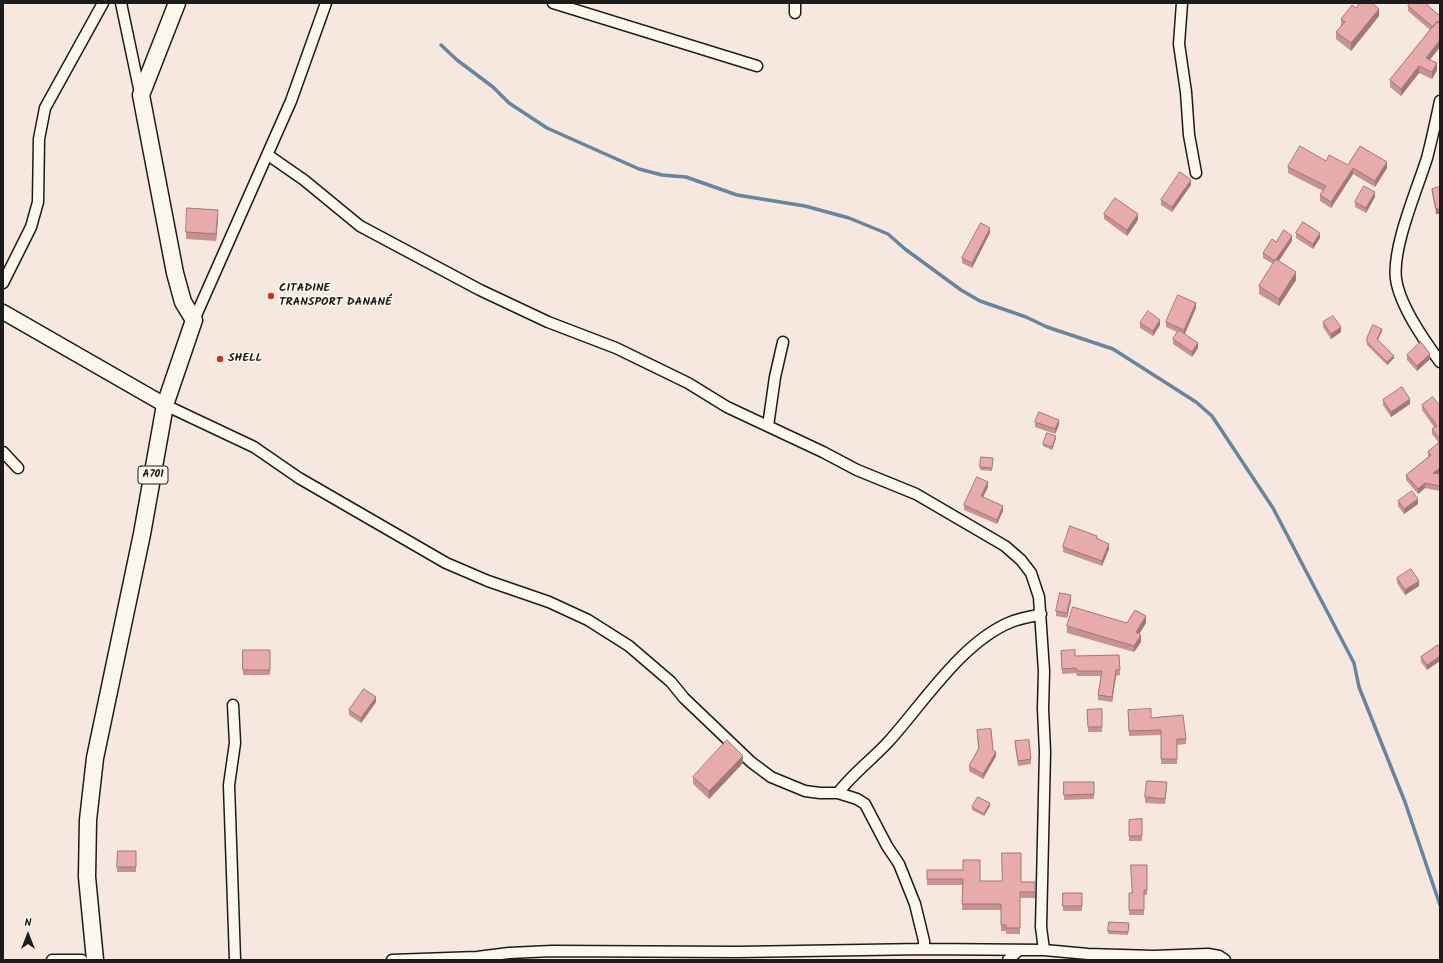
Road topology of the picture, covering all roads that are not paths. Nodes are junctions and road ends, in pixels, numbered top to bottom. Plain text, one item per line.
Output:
1 (103, 3) edge
2 (178, 3) edge
3 (326, 3) edge
4 (1182, 3) edge
5 (557, 4) edge
6 (119, 5) edge
7 (757, 66) dead end
8 (141, 95) junction
9 (1440, 101) edge
10 (268, 155) junction
11 (1196, 173) dead end
12 (3, 283) edge
13 (3, 312) edge
14 (194, 320) junction
15 (784, 342) dead end
16 (1440, 362) edge
17 (165, 405) junction
18 (768, 426) junction
19 (3, 452) edge
20 (18, 468) dead end
21 (1041, 614) junction
22 (233, 705) dead end
23 (838, 793) junction
24 (924, 949) junction
25 (1019, 950) junction
26 (1044, 950) junction
27 (610, 956) edge
28 (52, 960) edge
29 (82, 960) edge
30 (95, 960) edge
31 (235, 960) edge
32 (392, 960) edge
33 (1008, 960) edge
34 (1225, 960) edge

1 - 12 street
2 - 8 main road
3 - 10 street
4 - 11 street
5 - 7 street
6 - 8 street
8 - 14 main road
9 - 16 street
10 - 14 street
10 - 18 street
13 - 17 street
14 - 17 main road, A701
15 - 18 street
17 - 23 street
17 - 30 main road, A701
18 - 21 street
19 - 20 street
21 - 23 street
21 - 26 street
22 - 31 street
23 - 24 street
24 - 25 street
24 - 27 street
25 - 26 street
25 - 33 street
26 - 34 street
27 - 32 street
28 - 29 street

